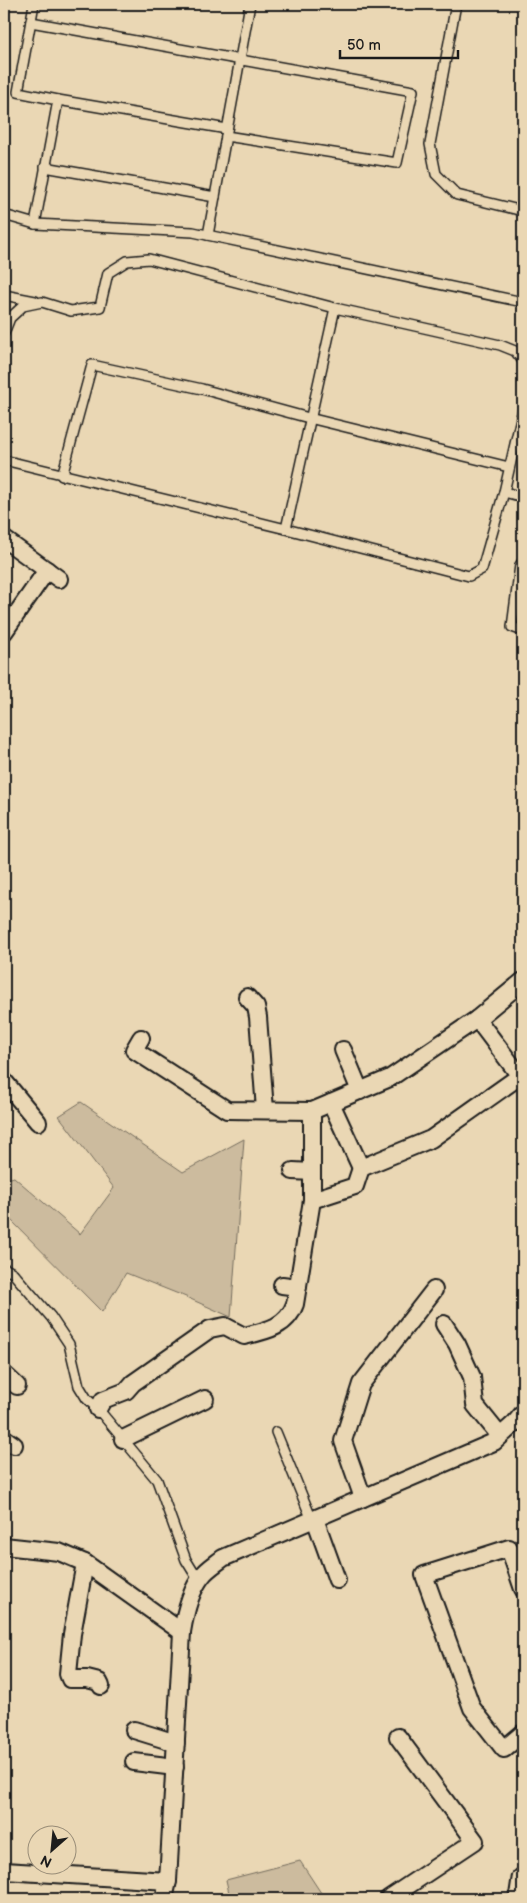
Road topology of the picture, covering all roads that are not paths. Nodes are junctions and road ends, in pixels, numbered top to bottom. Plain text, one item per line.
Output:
1 (34, 4) edge
2 (250, 4) edge
3 (456, 4) edge
4 (31, 22) junction
5 (240, 60) junction
6 (58, 100) junction
7 (227, 132) junction
8 (46, 167) junction
9 (215, 197) junction
10 (523, 211) edge
11 (4, 215) edge
12 (35, 224) junction
13 (208, 235) junction
14 (4, 295) edge
15 (42, 302) junction
16 (523, 302) edge
17 (335, 308) junction
18 (4, 333) edge
19 (523, 361) edge
20 (523, 409) edge
21 (309, 418) junction
22 (4, 460) edge
23 (509, 467) junction
24 (62, 476) junction
25 (504, 492) junction
26 (523, 498) edge
27 (286, 529) junction
28 (4, 539) edge
29 (523, 562) edge
30 (521, 582) edge
31 (523, 631) edge
32 (4, 632) edge
33 (523, 981) edge
34 (247, 997) dead end
35 (477, 1018) junction
36 (141, 1038) dead end
37 (343, 1050) dead end
38 (522, 1078) edge
39 (4, 1081) edge
40 (360, 1091) junction
41 (331, 1103) junction
42 (265, 1110) junction
43 (312, 1110) junction
44 (38, 1122) dead end
45 (361, 1168) junction
46 (293, 1171) dead end
47 (312, 1172) junction
48 (312, 1200) junction
49 (4, 1268) edge
50 (434, 1290) dead end
51 (444, 1324) dead end
52 (4, 1374) edge
53 (17, 1386) dead end
54 (205, 1399) dead end
55 (98, 1409) junction
56 (523, 1413) edge
57 (276, 1432) dead end
58 (500, 1436) junction
59 (122, 1439) junction
60 (363, 1498) junction
61 (314, 1519) junction
62 (4, 1546) edge
63 (85, 1563) junction
64 (338, 1580) dead end
65 (199, 1581) junction
66 (523, 1589) edge
67 (182, 1632) junction
68 (101, 1686) dead end
69 (134, 1730) dead end
70 (523, 1733) edge
71 (398, 1737) dead end
72 (176, 1743) junction
73 (134, 1762) dead end
74 (175, 1767) junction
75 (4, 1871) edge
76 (523, 1879) edge
77 (168, 1881) junction
78 (164, 1899) edge
79 (388, 1899) edge
80 (520, 1899) edge

1 - 4 lane
2 - 5 lane
3 - 10 lane
4 - 5 lane
4 - 6 lane
5 - 7 lane
5 - 7 lane
6 - 7 lane
6 - 8 lane
7 - 9 lane
8 - 9 lane
8 - 12 lane
9 - 13 lane
11 - 12 lane
12 - 13 lane
13 - 16 lane
14 - 15 lane
15 - 17 lane
15 - 18 lane
17 - 19 lane
17 - 21 lane
20 - 23 lane
21 - 23 lane
21 - 24 lane
21 - 27 lane
22 - 24 lane
23 - 25 lane
24 - 27 lane
25 - 26 lane
25 - 27 lane
28 - 32 street
29 - 30 lane
30 - 31 lane
33 - 35 street
34 - 42 street
35 - 38 street
35 - 40 street
36 - 42 street
37 - 40 street
38 - 45 street
39 - 44 street
40 - 41 street
41 - 43 street
41 - 45 street
42 - 43 street
43 - 47 street
45 - 48 street
46 - 47 street
47 - 48 street
48 - 55 street
49 - 55 lane
50 - 60 street
51 - 58 street
52 - 53 street
54 - 59 street
55 - 59 lane
56 - 58 street
57 - 61 lane
58 - 60 street
59 - 65 lane
60 - 61 street
61 - 64 street
61 - 65 street
62 - 63 street
63 - 67 street
63 - 68 street
65 - 67 street
66 - 70 street
67 - 72 street
69 - 72 street
71 - 79 street
72 - 74 street
73 - 74 street
74 - 77 street
75 - 77 street
76 - 80 street
77 - 78 street

